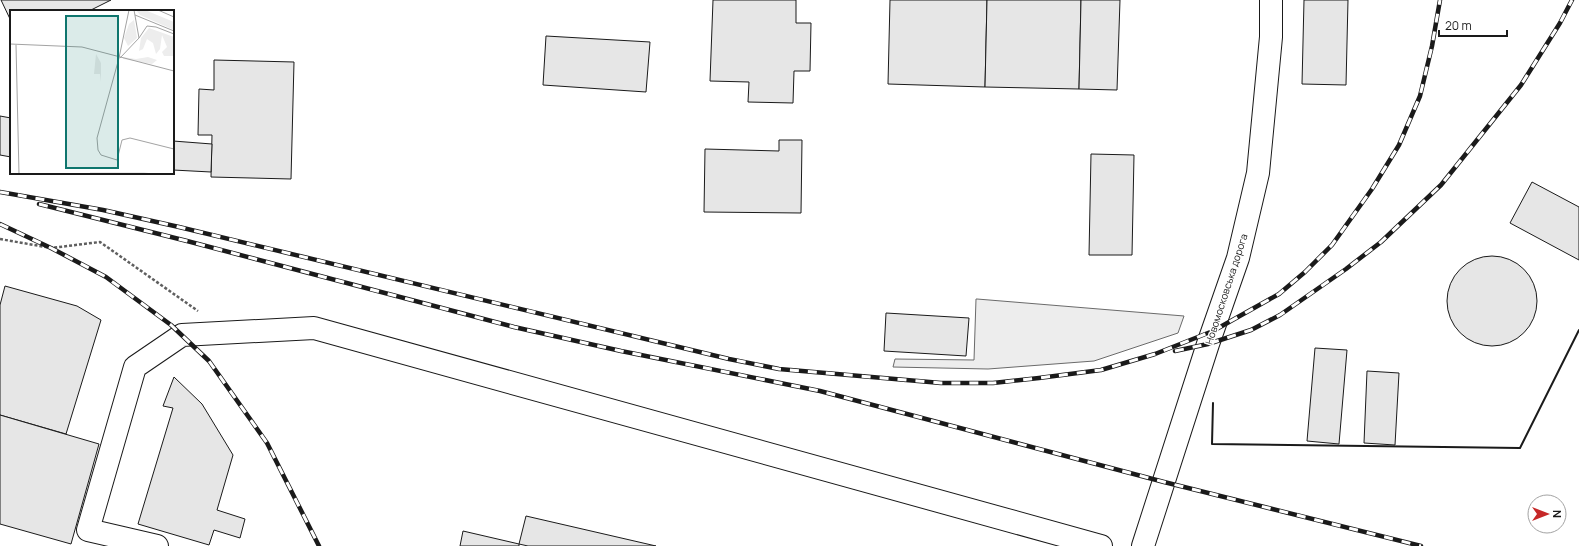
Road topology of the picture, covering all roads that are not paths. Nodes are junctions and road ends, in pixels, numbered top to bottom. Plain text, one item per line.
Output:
1 (1271, 0) edge
2 (157, 546) edge
3 (1101, 546) edge
4 (1143, 546) edge

1 - 4 street, Новомосковська дорога
2 - 3 street

